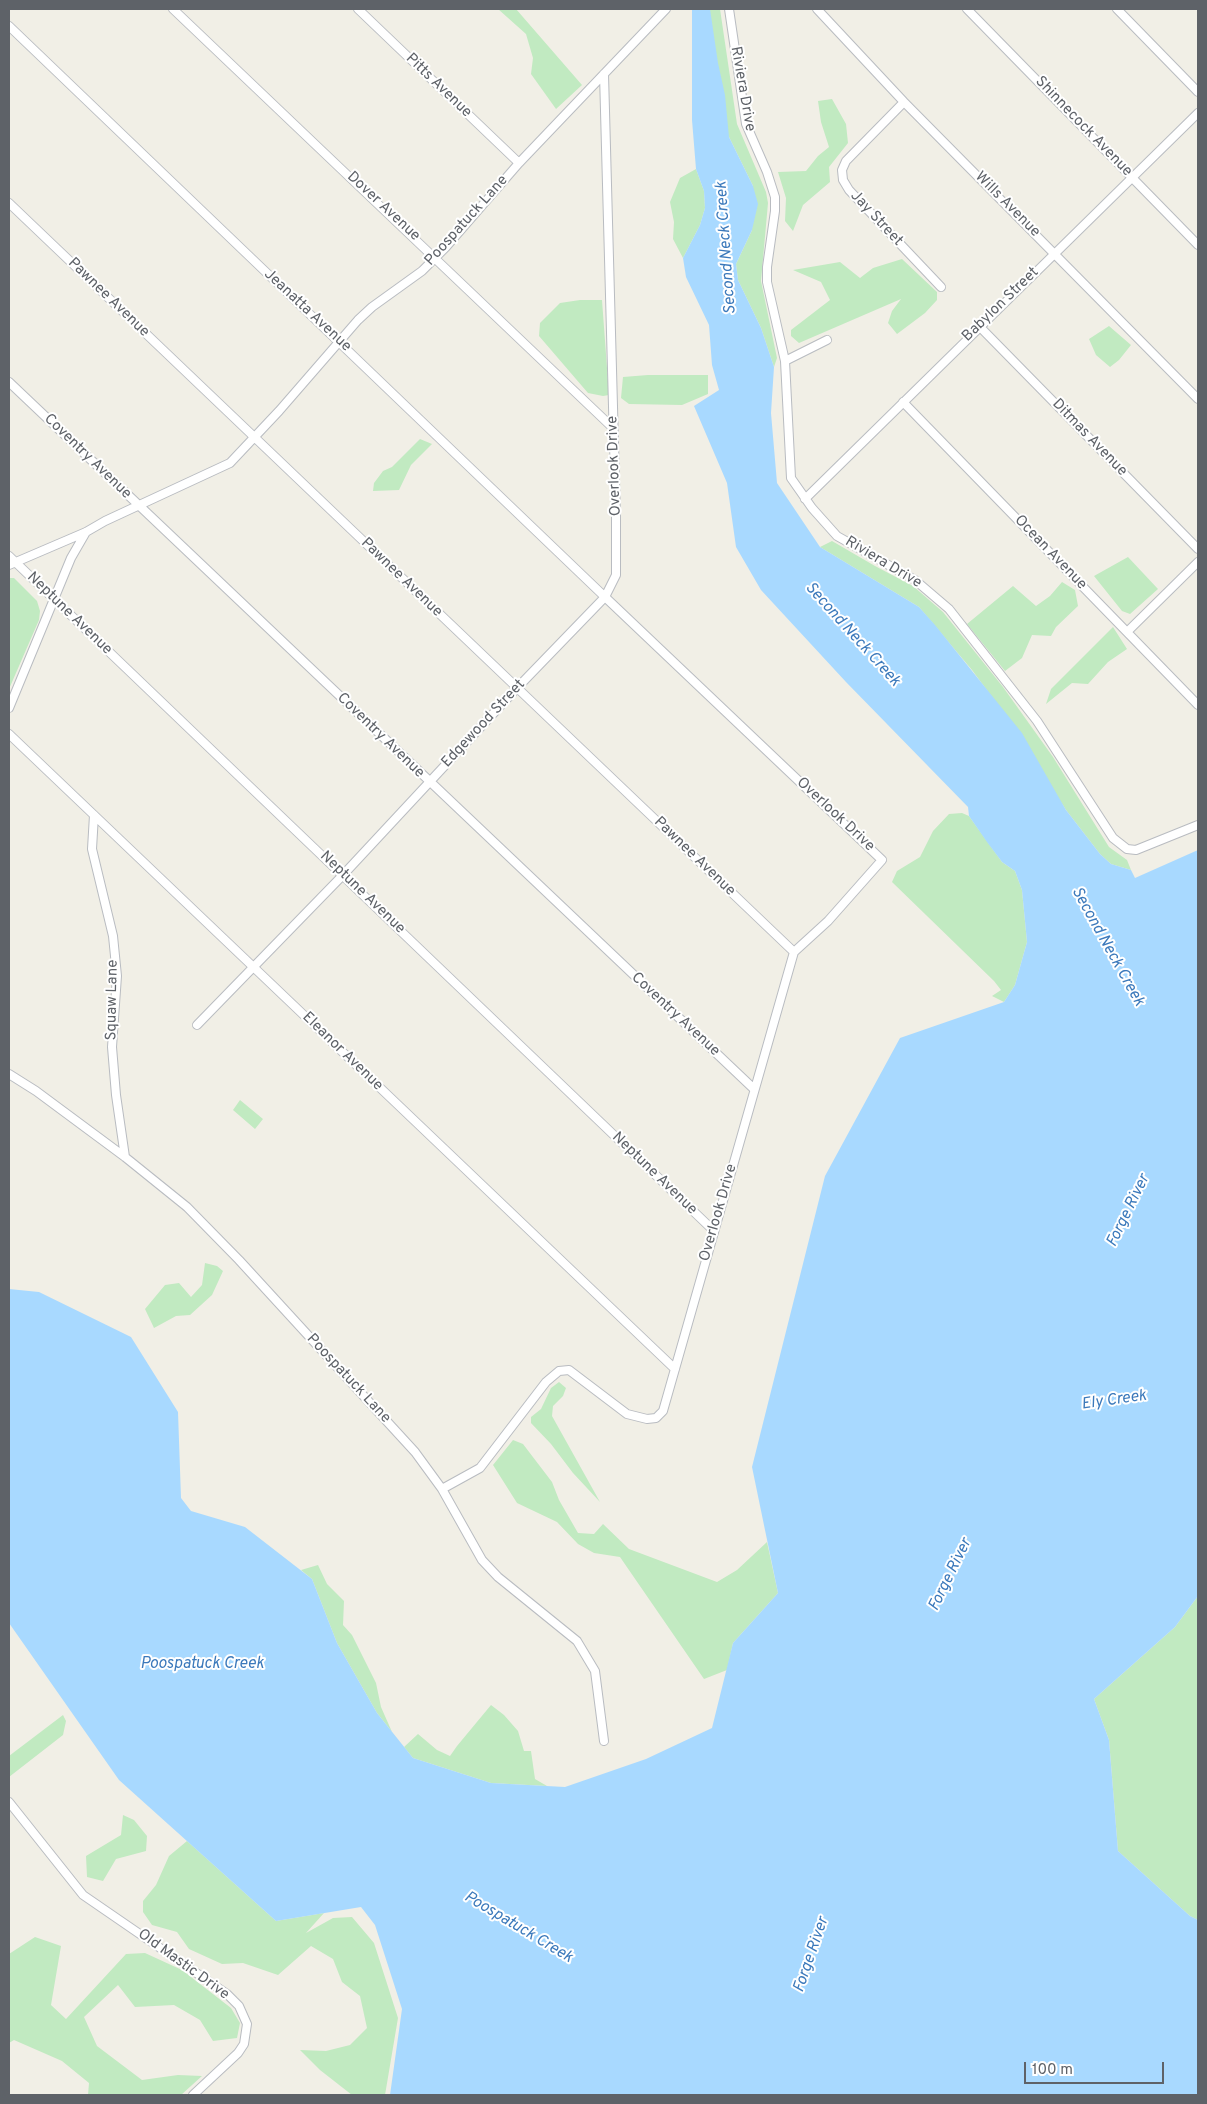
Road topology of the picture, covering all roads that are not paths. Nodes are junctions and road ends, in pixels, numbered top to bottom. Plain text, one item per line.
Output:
1 (174, 9) edge
2 (358, 9) edge
3 (666, 9) edge
4 (729, 9) edge
5 (817, 9) edge
6 (967, 9) edge
7 (1117, 9) edge
8 (9, 26) edge
9 (604, 74) junction
10 (1198, 92) edge
11 (904, 102) junction
12 (1198, 113) edge
13 (519, 163) junction
14 (1132, 177) junction
15 (9, 202) edge
16 (1198, 246) edge
17 (1056, 253) junction
18 (436, 257) junction
19 (941, 287) dead end
20 (979, 326) junction
21 (827, 340) dead end
22 (338, 341) junction
23 (785, 361) junction
24 (9, 382) edge
25 (1198, 400) edge
26 (903, 402) junction
27 (614, 428) junction
28 (254, 437) junction
29 (805, 499) junction
30 (138, 506) junction
31 (86, 532) junction
32 (1198, 549) edge
33 (11, 561) edge
34 (1198, 562) edge
35 (605, 597) junction
36 (54, 601) junction
37 (1127, 632) junction
38 (517, 688) junction
39 (1198, 704) edge
40 (9, 708) edge
41 (9, 734) edge
42 (429, 782) junction
43 (94, 815) junction
44 (1198, 826) edge
45 (343, 875) junction
46 (794, 952) junction
47 (253, 968) junction
48 (197, 1025) dead end
49 (9, 1074) edge
50 (754, 1089) junction
51 (125, 1157) junction
52 (714, 1231) junction
53 (675, 1369) junction
54 (442, 1489) junction
55 (604, 1741) dead end
56 (9, 1802) edge
57 (12, 1812) edge
58 (193, 2095) edge

1 - 18 street, Dover Avenue
2 - 13 street, Pitts Avenue
3 - 9 street, Poospatuck Lane
4 - 23 street, Riviera Drive
5 - 11 street, Wills Avenue
6 - 14 street, Shinnecock Avenue
7 - 10 street
8 - 22 street, Jeanatta Avenue
9 - 13 street, Poospatuck Lane
9 - 27 street, Overlook Drive
11 - 17 street, Wills Avenue
11 - 19 street, Jay Street
12 - 14 street, Babylon Street
13 - 18 street, Poospatuck Lane
14 - 16 street, Shinnecock Avenue
14 - 17 street, Babylon Street
15 - 28 street, Pawnee Avenue
17 - 20 street, Babylon Street
17 - 25 street, Wills Avenue
18 - 22 street, Poospatuck Lane
18 - 27 street, Dover Avenue
20 - 26 street, Babylon Street
20 - 32 street, Ditmas Avenue
21 - 23 street
22 - 28 street, Poospatuck Lane
22 - 35 street, Jeanatta Avenue
23 - 29 street, Riviera Drive
24 - 30 street, Coventry Avenue
26 - 29 street, Babylon Street
26 - 37 street, Ocean Avenue
27 - 35 street, Overlook Drive
28 - 30 street, Poospatuck Lane
28 - 38 street, Pawnee Avenue
29 - 44 street, Riviera Drive
30 - 31 street, Poospatuck Lane
30 - 42 street, Coventry Avenue
31 - 33 street, Poospatuck Lane
31 - 36 street
33 - 36 street, Neptune Avenue
34 - 37 street
35 - 38 street, Edgewood Street
35 - 46 street, Overlook Drive
36 - 40 street
36 - 45 street, Neptune Avenue
37 - 39 street, Ocean Avenue
38 - 42 street, Edgewood Street
38 - 46 street, Pawnee Avenue
41 - 43 street, Eleanor Avenue
42 - 45 street, Edgewood Street
42 - 50 street, Coventry Avenue
43 - 47 street, Eleanor Avenue
43 - 51 street, Squaw Lane
45 - 47 street, Edgewood Street
45 - 52 street, Neptune Avenue
46 - 50 street, Overlook Drive
47 - 48 street, Edgewood Street
47 - 53 street, Eleanor Avenue
49 - 51 street, Poospatuck Lane
50 - 52 street, Overlook Drive
51 - 54 street, Poospatuck Lane
52 - 53 street, Overlook Drive
53 - 54 street, Overlook Drive
54 - 55 street, Poospatuck Lane
56 - 57 street, Old Mastic Drive
57 - 58 street, Old Mastic Drive

